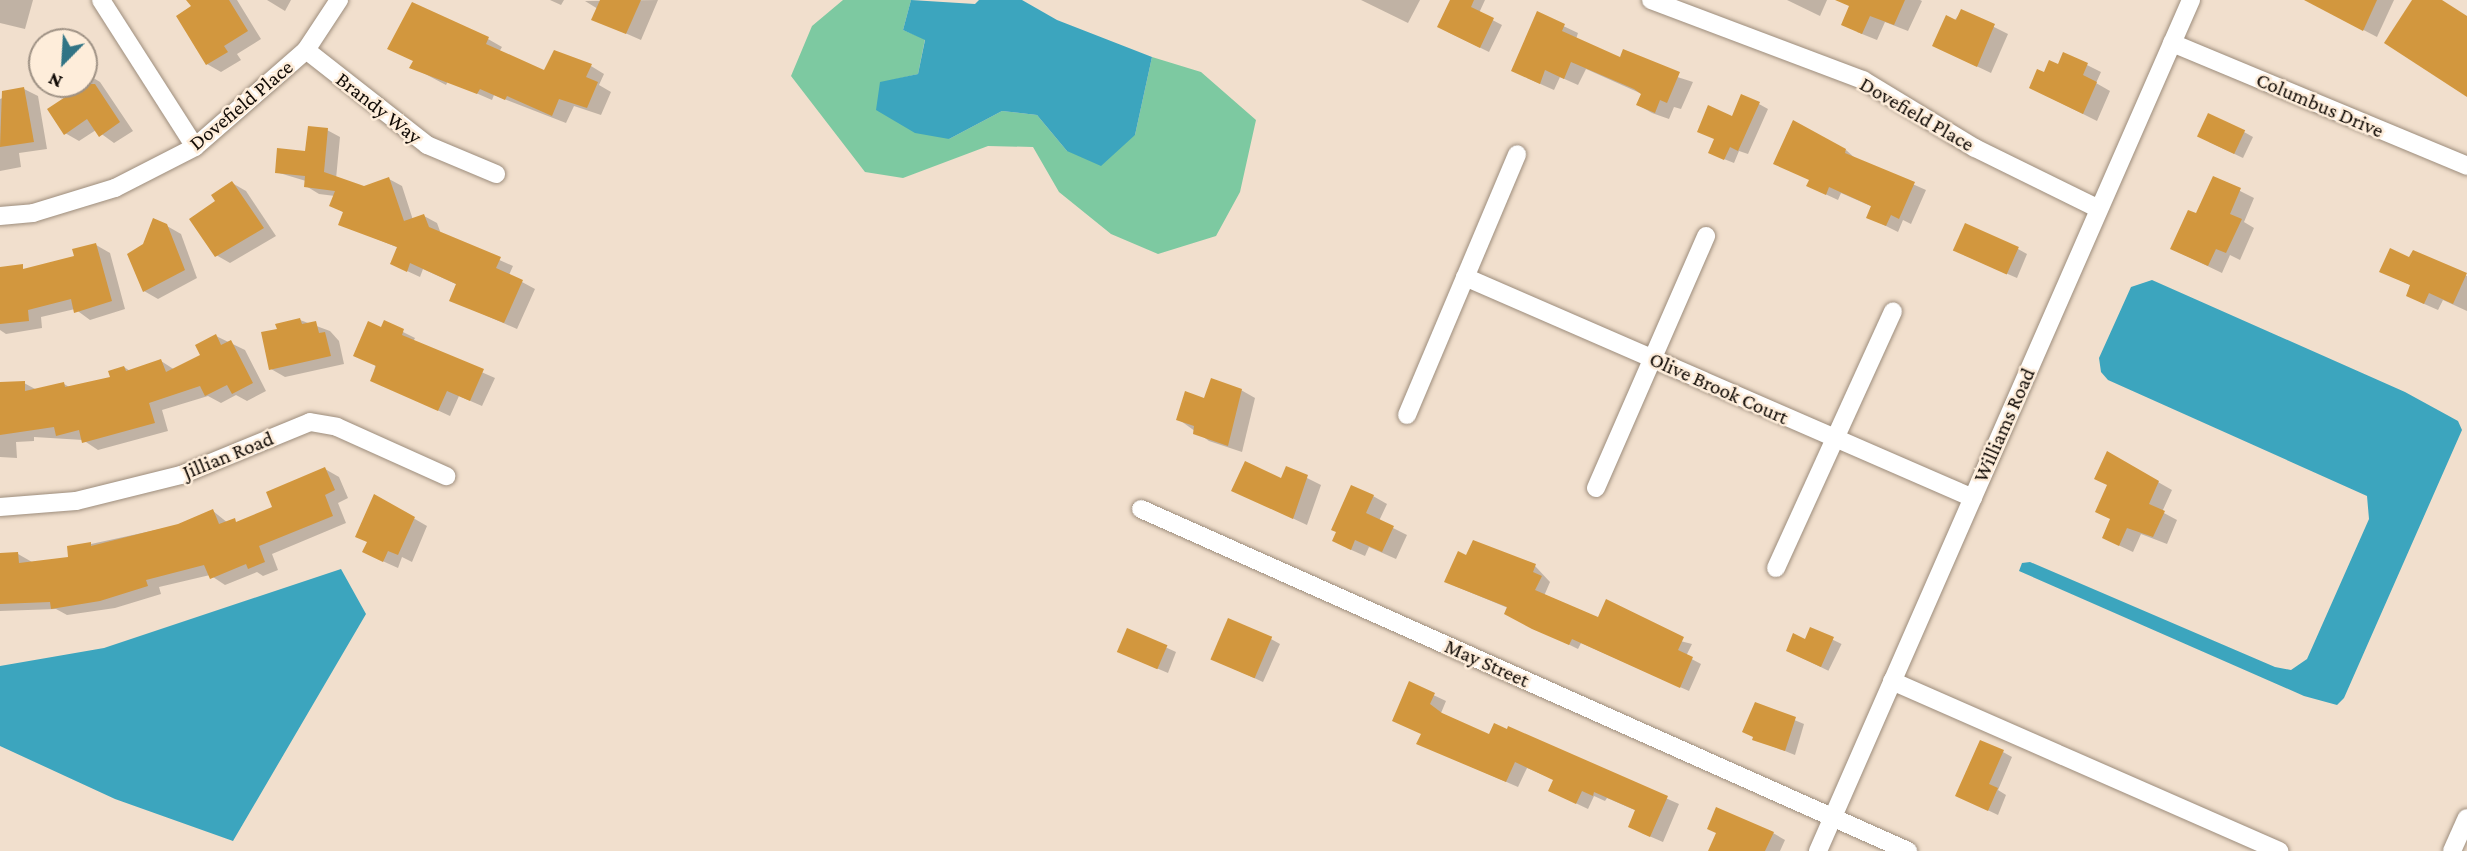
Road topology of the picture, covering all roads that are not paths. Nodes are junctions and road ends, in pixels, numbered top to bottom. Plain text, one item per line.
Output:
1 (101, 0) edge
2 (339, 0) edge
3 (1651, 0) edge
4 (2192, 0) edge
5 (2172, 43) junction
6 (306, 50) junction
7 (195, 147) junction
8 (1517, 154) dead end
9 (2467, 166) edge
10 (496, 174) dead end
11 (2099, 209) junction
12 (0, 216) edge
13 (1706, 236) dead end
14 (1465, 277) junction
15 (1893, 311) dead end
16 (1652, 358) junction
17 (1407, 415) dead end
18 (1835, 438) junction
19 (446, 476) dead end
20 (1596, 488) dead end
21 (1972, 498) junction
22 (0, 507) edge
23 (1141, 509) dead end
24 (1776, 568) dead end
25 (1892, 681) junction
26 (1832, 818) junction
27 (2467, 818) edge
28 (1818, 851) edge
29 (1908, 851) edge
30 (2279, 851) edge
31 (2452, 851) edge

1 - 7 street
2 - 6 street, Dovefield Place
3 - 11 street, Dovefield Place
4 - 5 street, Williams Road
5 - 9 street, Columbus Drive
5 - 11 street, Williams Road
6 - 7 street, Dovefield Place
6 - 10 street, Brandy Way
7 - 12 street, Dovefield Place
8 - 14 street
11 - 21 street, Williams Road
13 - 16 street
14 - 16 street, Olive Brook Court
14 - 17 street
15 - 18 street
16 - 18 street, Olive Brook Court
16 - 20 street
18 - 21 street, Olive Brook Court
18 - 24 street
19 - 22 street, Jillian Road
21 - 25 street, Williams Road
23 - 26 street, May Street
25 - 26 street, Williams Road
25 - 30 street
26 - 28 street, Williams Road
26 - 29 street, May Street
27 - 31 street

